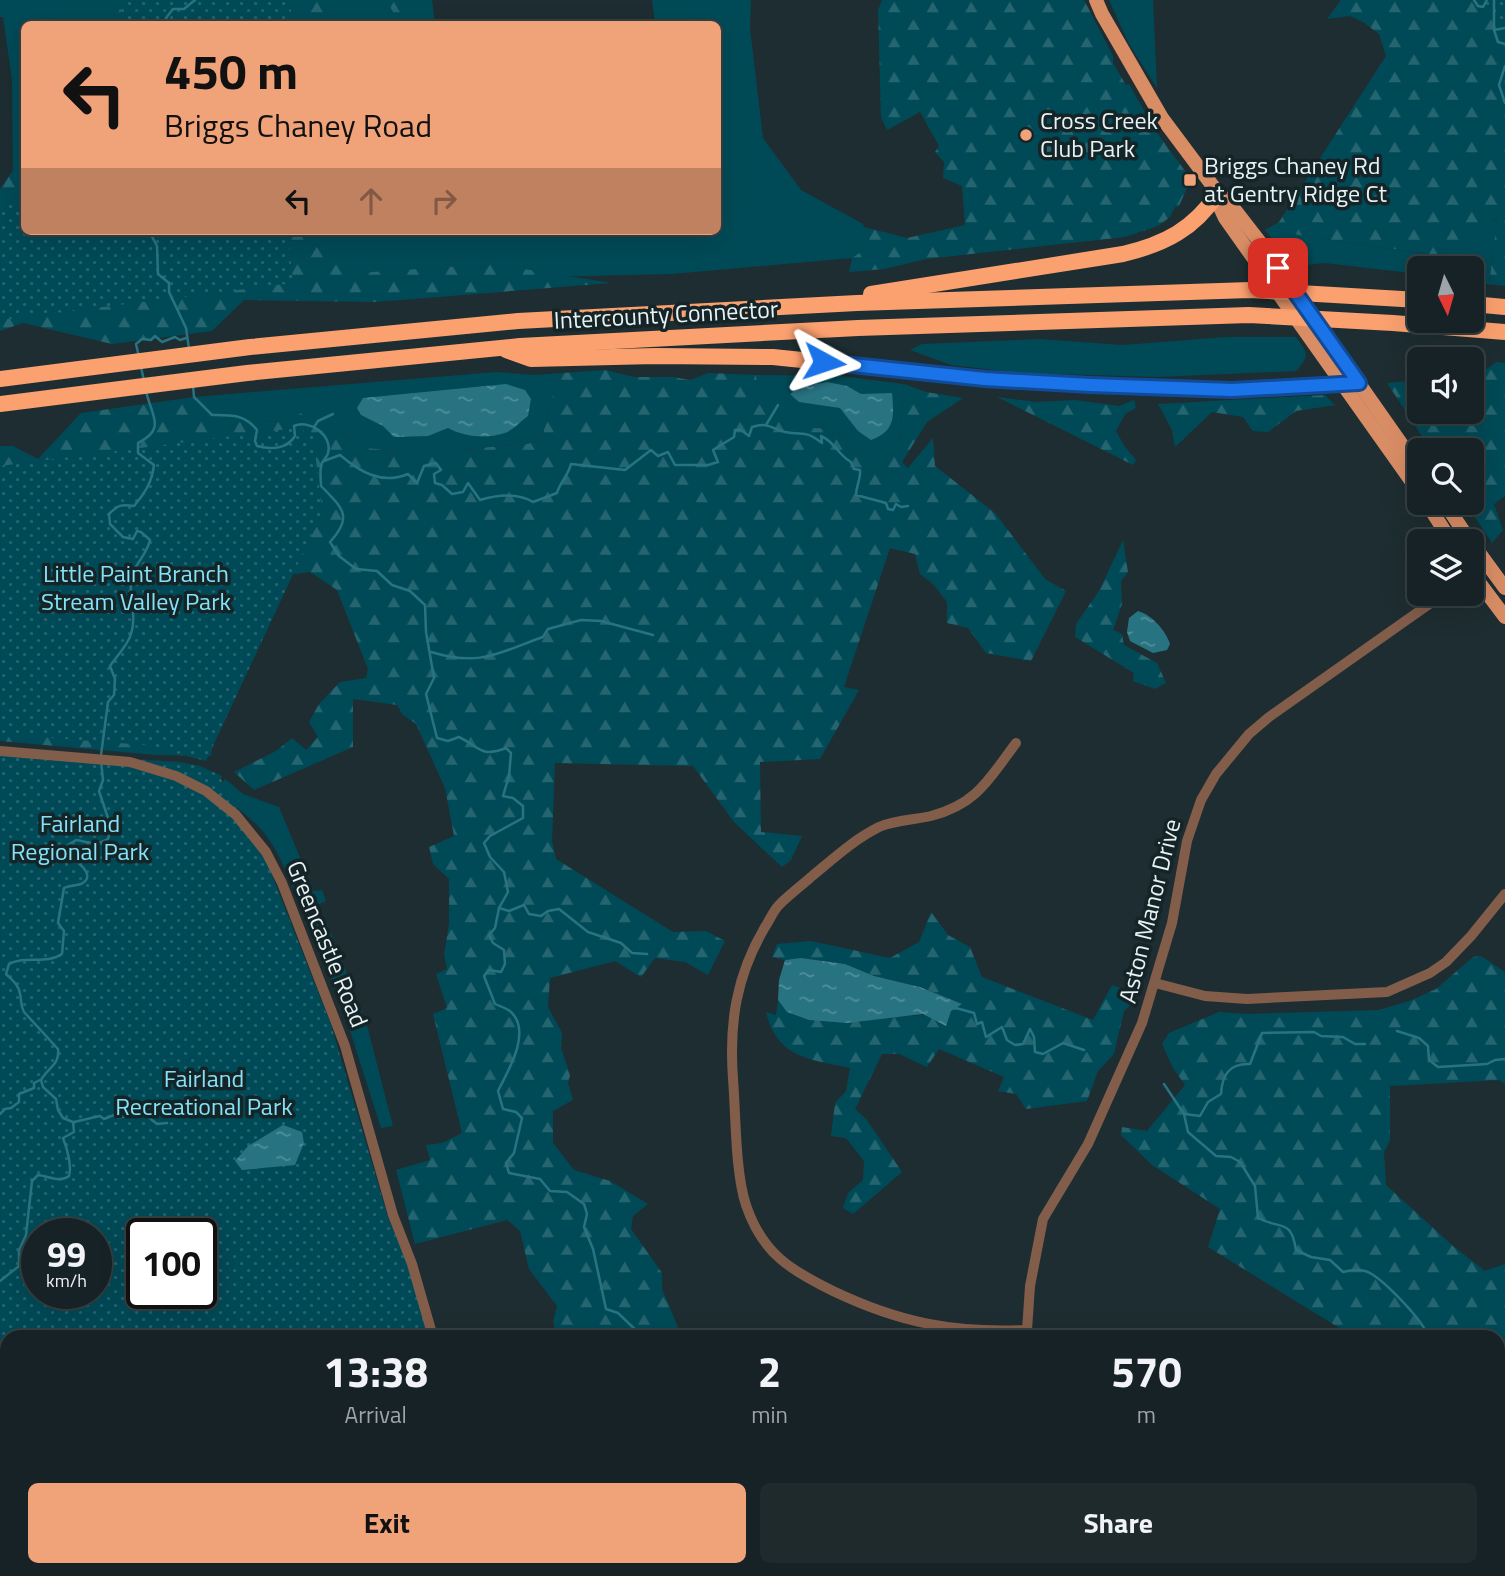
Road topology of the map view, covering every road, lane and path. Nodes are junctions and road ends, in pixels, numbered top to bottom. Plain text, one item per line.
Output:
1 (1096, 0) edge
2 (1218, 192) junction
3 (1407, 299) edge
4 (1484, 305) edge
5 (786, 307) junction
6 (1505, 307) edge
7 (1505, 332) edge
8 (503, 349) junction
9 (0, 379) edge
10 (1351, 384) junction
11 (0, 404) edge
12 (1407, 454) edge
13 (1407, 473) edge
14 (1484, 561) edge
15 (1486, 564) joint
16 (1505, 588) edge
17 (1484, 590) edge
18 (1427, 606) edge
19 (1505, 617) edge
20 (1016, 743) dead end
21 (0, 751) edge
22 (1505, 894) edge
23 (1156, 983) junction
24 (431, 1330) edge
25 (976, 1330) edge
26 (1027, 1330) edge

1 - 2 main road
2 - 5 highway
2 - 10 main road
2 - 10 main road
3 - 5 highway, Intercounty Connector
4 - 6 highway
5 - 9 highway, Intercounty Connector
7 - 8 highway, Intercounty Connector
8 - 10 highway
8 - 11 highway, Intercounty Connector
10 - 12 main road
10 - 13 main road
14 - 15 main road
15 - 16 main road
17 - 19 main road
18 - 23 street, Aston Manor Drive
20 - 25 street, Aston Manor Drive
21 - 24 street, Greencastle Road
22 - 23 street
23 - 26 street, Aston Manor Drive

